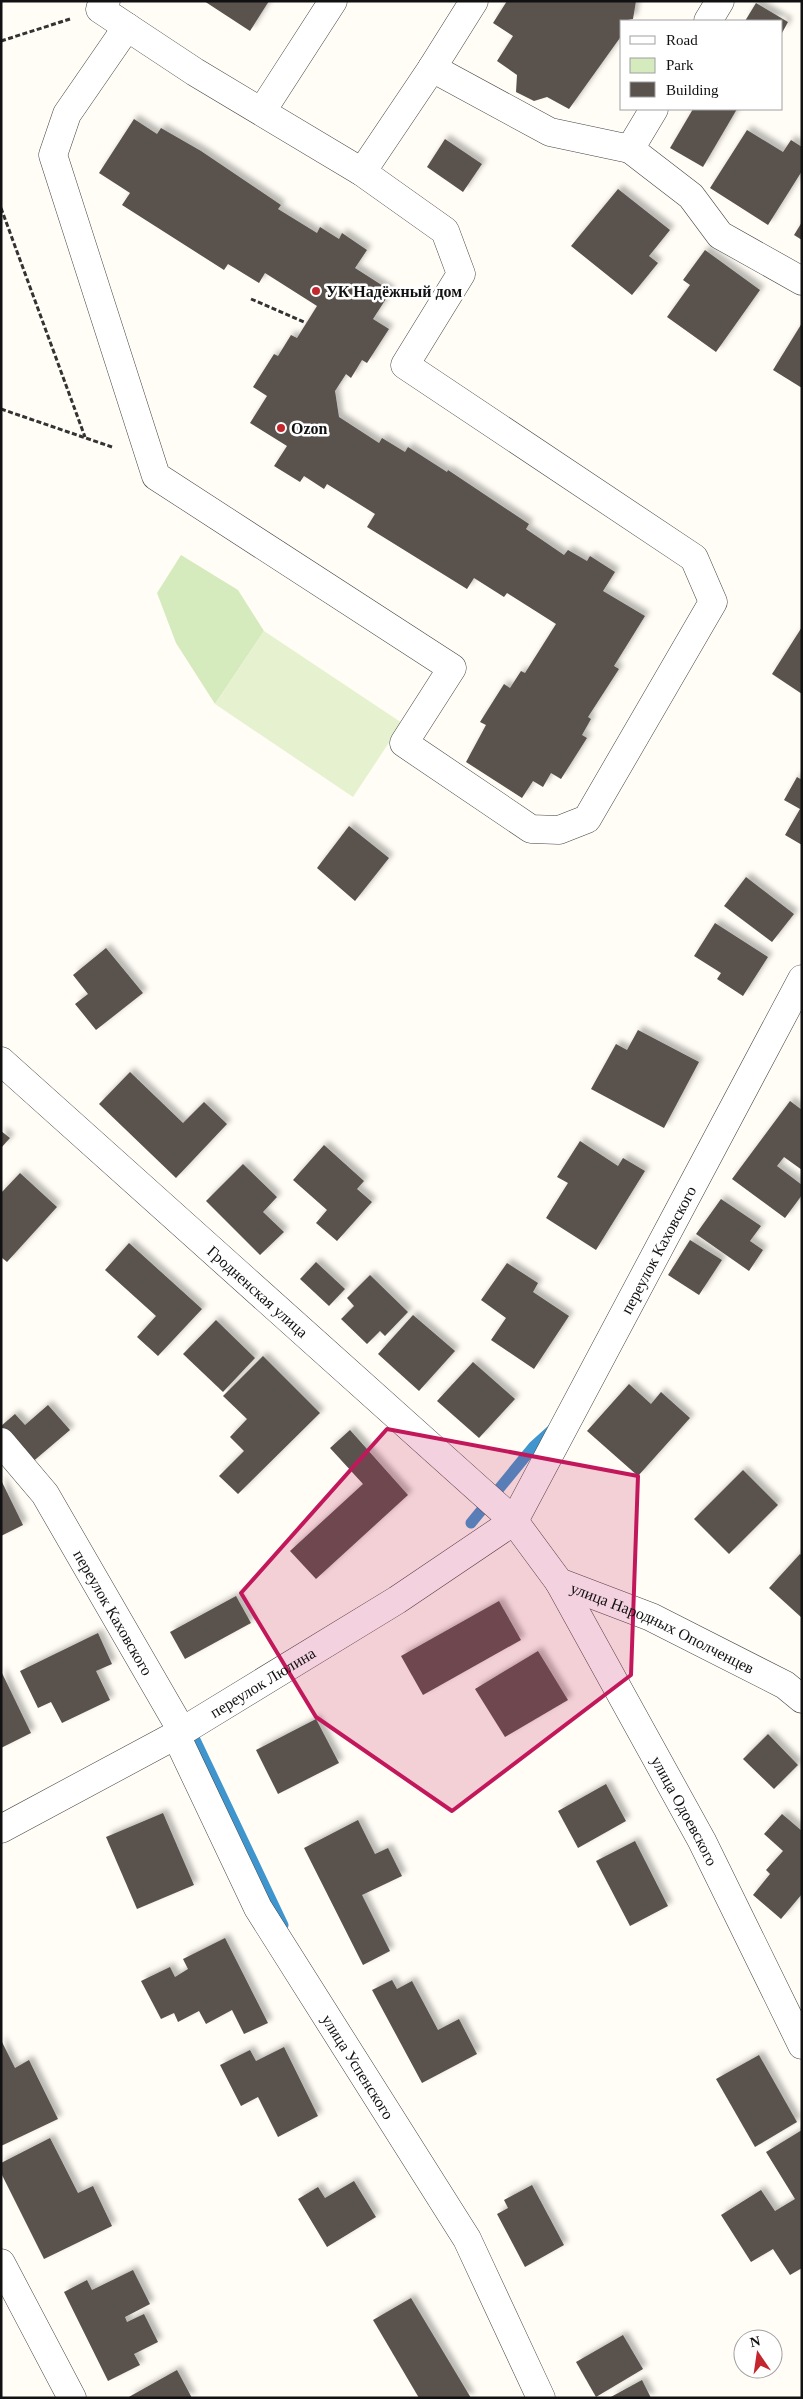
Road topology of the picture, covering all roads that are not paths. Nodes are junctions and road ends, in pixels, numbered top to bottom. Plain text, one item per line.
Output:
1 (333, 1) edge
2 (474, 1) edge
3 (720, 1) edge
4 (103, 5) edge
5 (709, 20) edge
6 (127, 27) junction
7 (432, 68) junction
8 (653, 110) edge
9 (262, 111) junction
10 (630, 149) junction
11 (362, 172) junction
12 (802, 281) edge
13 (802, 979) edge
14 (1, 1061) edge
15 (1, 1442) edge
16 (514, 1521) junction
17 (559, 1582) junction
18 (802, 1699) edge
19 (179, 1733) junction
20 (1, 1829) edge
21 (802, 2045) edge
22 (1, 2263) edge
23 (72, 2398) edge
24 (541, 2398) edge

1 - 9 street
2 - 7 street
3 - 5 street
4 - 6 street
6 - 9 street
6 - 11 street
7 - 10 street
7 - 11 street
8 - 10 street
9 - 11 street
10 - 12 street
13 - 16 street, переулок Каховского
14 - 16 street, Гродненская улица
15 - 19 street, переулок Каховского
16 - 17 street, улица Народных Ополченцев
16 - 19 street, переулок Люлина
17 - 18 street, улица Народных Ополченцев
17 - 21 street, улица Одоевского
19 - 20 street, переулок Люлина
19 - 24 street, улица Успенского
22 - 23 street

